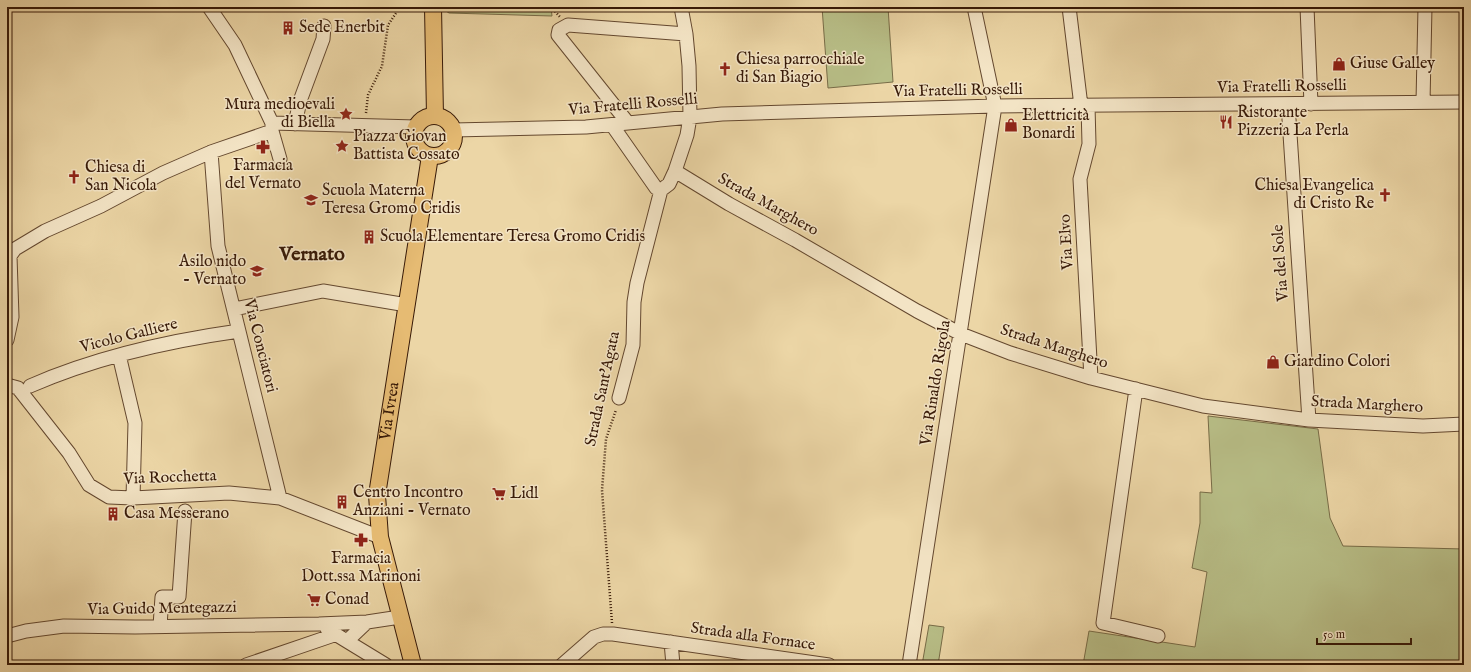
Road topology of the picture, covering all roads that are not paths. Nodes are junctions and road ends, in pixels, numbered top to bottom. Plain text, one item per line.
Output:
1 (209, 7) edge
2 (433, 7) edge
3 (681, 7) edge
4 (974, 7) edge
5 (1069, 7) edge
6 (1306, 7) edge
7 (1425, 7) edge
8 (324, 26) dead end
9 (686, 34) junction
10 (1423, 102) junction
11 (1464, 102) edge
12 (1288, 104) junction
13 (1311, 104) junction
14 (996, 106) junction
15 (1085, 106) junction
16 (436, 116) junction
17 (690, 118) junction
18 (628, 123) junction
19 (295, 124) junction
20 (612, 125) junction
21 (272, 127) junction
22 (416, 127) junction
23 (453, 130) junction
24 (211, 152) junction
25 (430, 156) junction
26 (280, 159) dead end
27 (675, 171) junction
28 (661, 190) junction
29 (407, 305) junction
30 (234, 309) junction
31 (239, 331) junction
32 (961, 334) junction
33 (7, 340) edge
34 (119, 356) junction
35 (1091, 378) junction
36 (7, 385) edge
37 (30, 386) dead end
38 (1136, 389) junction
39 (620, 398) road end
40 (1309, 420) junction
41 (1464, 424) edge
42 (133, 498) junction
43 (280, 498) junction
44 (186, 502) junction
45 (380, 537) junction
46 (400, 617) junction
47 (367, 622) junction
48 (319, 624) junction
49 (160, 626) junction
50 (334, 634) junction
51 (7, 636) edge
52 (1158, 636) dead end
53 (347, 641) junction
54 (671, 642) junction
55 (246, 665) edge
56 (386, 665) edge
57 (413, 665) edge
58 (562, 665) edge
59 (674, 665) edge
60 (829, 665) edge
61 (909, 665) edge

1 - 21 street
2 - 16 main road
3 - 9 street
4 - 14 street
5 - 15 street, Via Elvo
6 - 13 street
7 - 10 street
8 - 19 street
9 - 17 street
9 - 18 street
10 - 11 street, Via Fratelli Rosselli
10 - 13 street, Via Fratelli Rosselli
12 - 13 street, Via Fratelli Rosselli
12 - 15 street, Via Fratelli Rosselli
12 - 40 street, Via del Sole
14 - 15 street, Via Fratelli Rosselli
14 - 17 street, Via Fratelli Rosselli
14 - 32 street, Via Rinaldo Rigola
15 - 35 street, Via Elvo
16 - 22 main road
16 - 23 main road
17 - 18 street, Via Fratelli Rosselli
17 - 27 street
18 - 20 street, Via Fratelli Rosselli
19 - 21 street
19 - 22 street
20 - 23 street, Via Fratelli Rosselli
20 - 28 street
21 - 24 street
21 - 26 street
22 - 25 main road
23 - 25 main road
24 - 30 street, Via Conciatori
24 - 33 street
25 - 29 main road, Via Ivrea
27 - 28 street
27 - 32 street, Strada Marghero
28 - 39 street, Strada Sant'Agata
29 - 30 street
29 - 45 main road, Via Ivrea
30 - 31 street, Via Conciatori
31 - 34 street, Vicolo Galliere
31 - 43 street, Via Conciatori
32 - 35 street, Strada Marghero
32 - 61 street, Via Rinaldo Rigola
34 - 37 street, Vicolo Galliere
34 - 42 street
35 - 38 street, Strada Marghero
36 - 42 street, Via Rocchetta
38 - 40 street, Strada Marghero
38 - 52 street
40 - 41 street, Strada Marghero
42 - 44 street, Via Rocchetta
43 - 44 street, Via Rocchetta
43 - 45 street, Via Rocchetta
44 - 49 street
45 - 46 main road, Via Ivrea
46 - 47 street, Via Guido Mentegazzi
46 - 57 main road, Via Ivrea
47 - 48 street, Via Guido Mentegazzi
47 - 53 street
48 - 49 street, Via Guido Mentegazzi
48 - 50 street
49 - 51 street, Via Guido Mentegazzi
50 - 53 street
50 - 55 street
53 - 56 street
54 - 58 street, Strada alla Fornace
54 - 59 street, Strada alla Fornace
54 - 60 street, Strada alla Fornace

